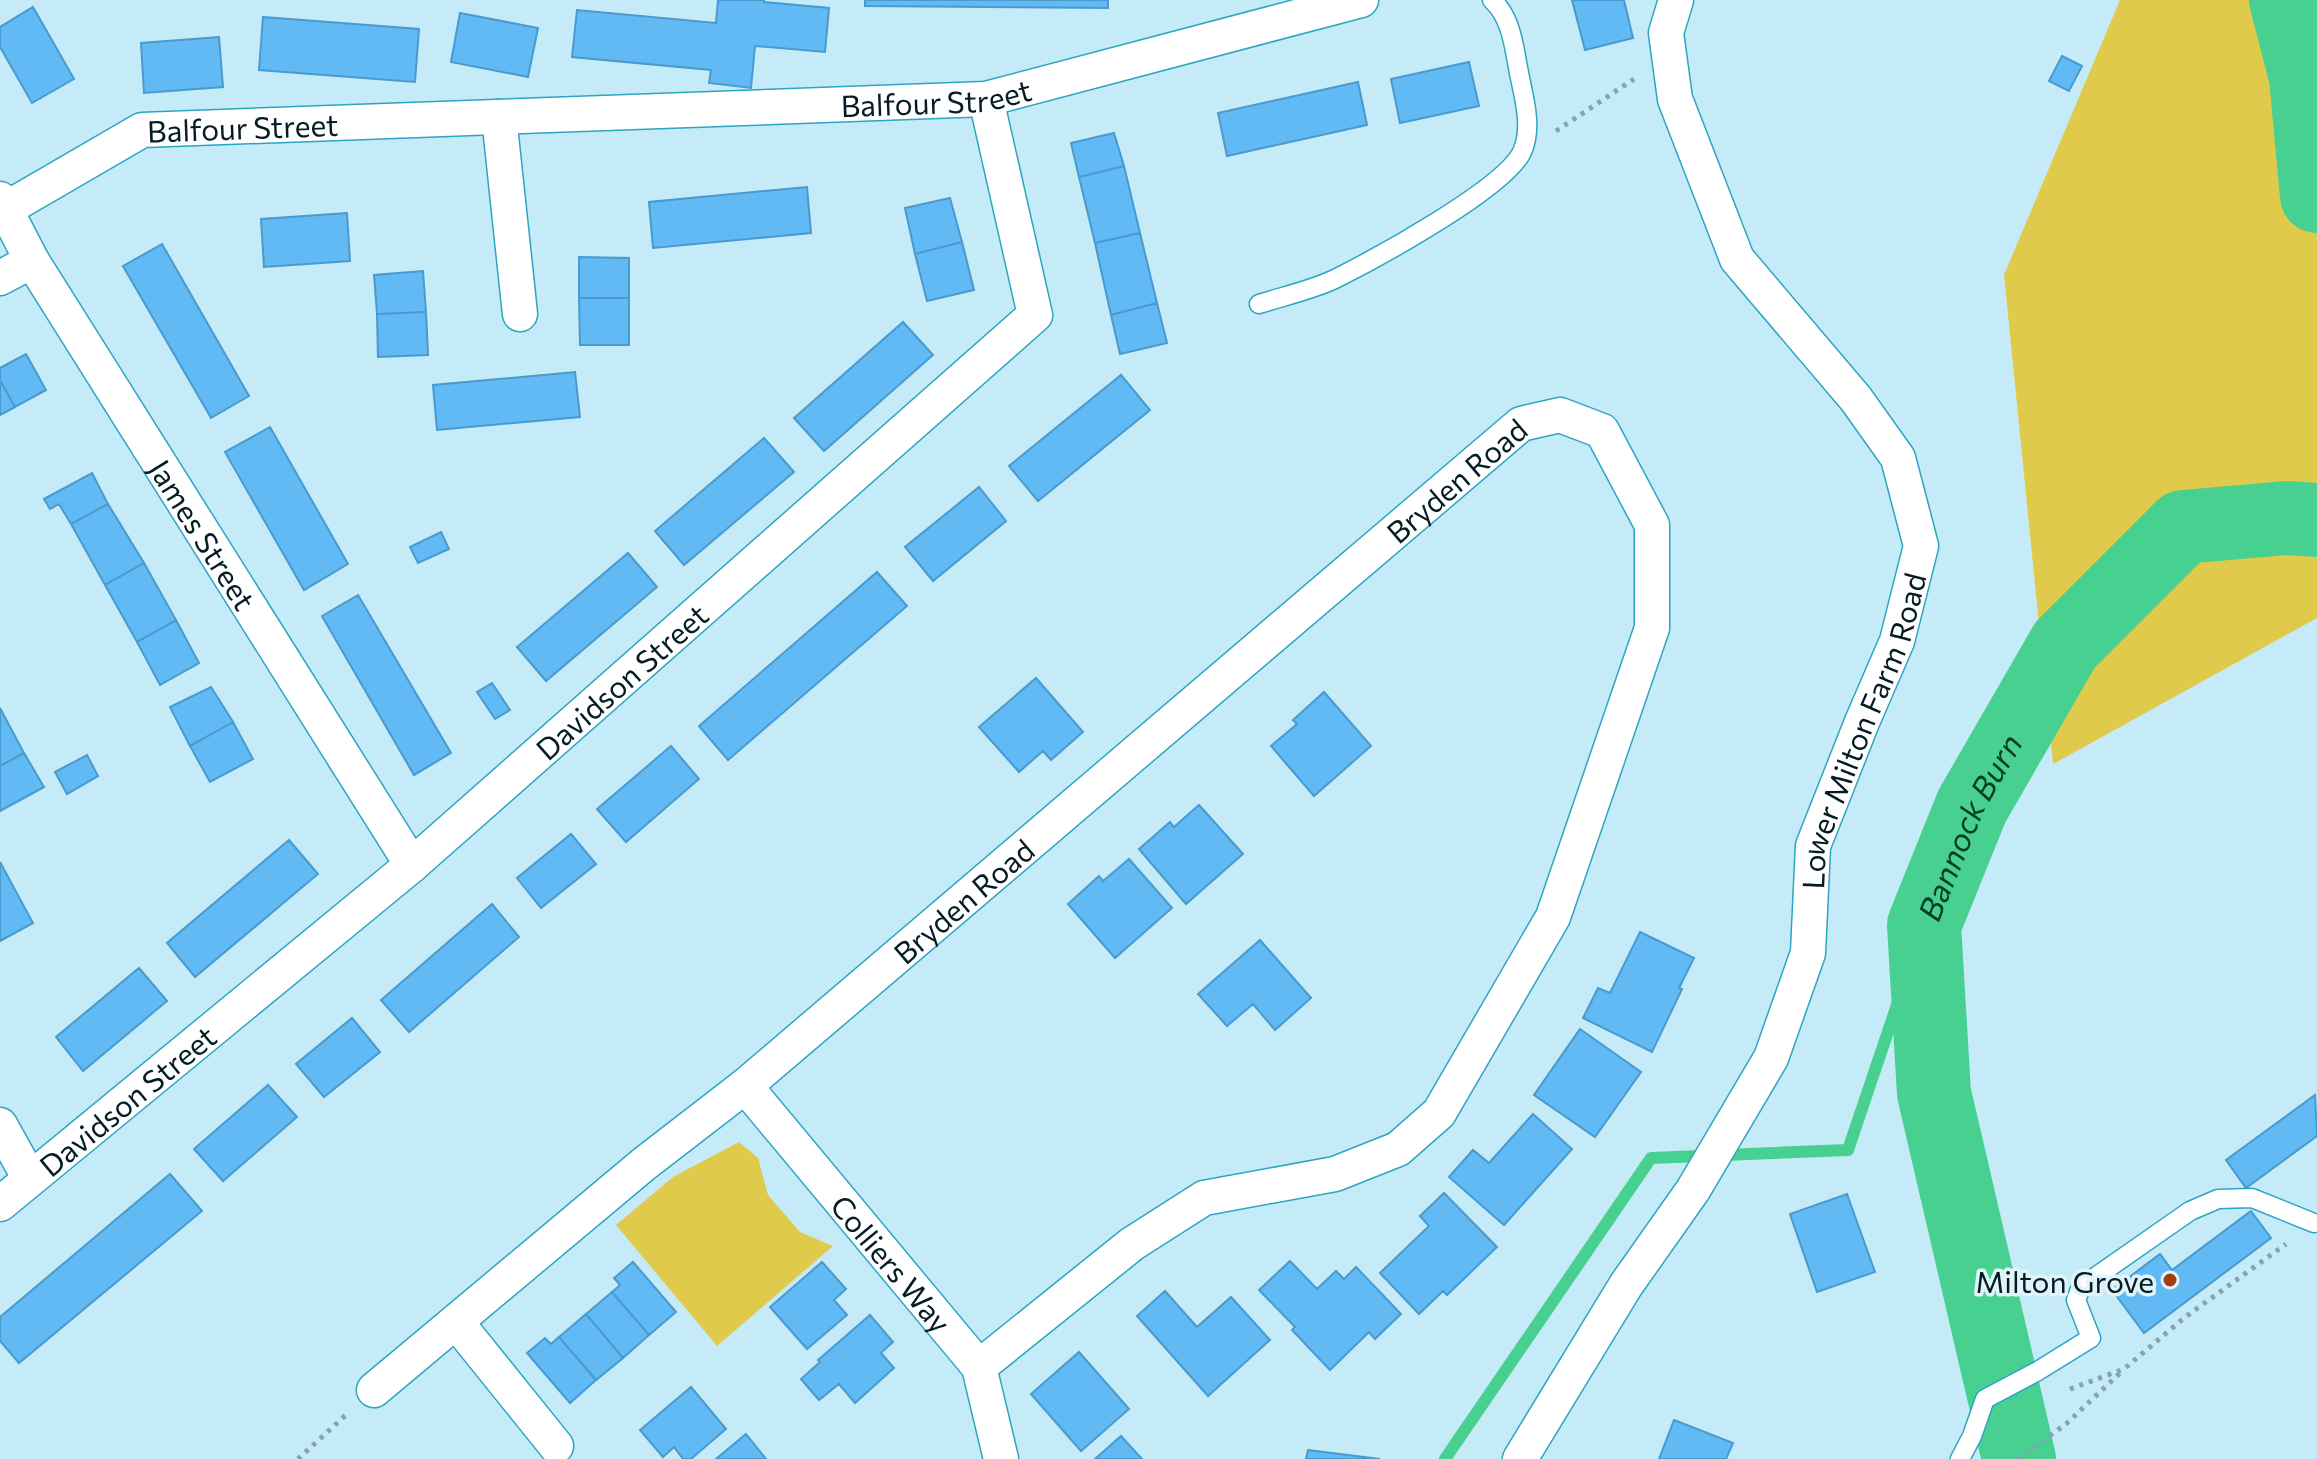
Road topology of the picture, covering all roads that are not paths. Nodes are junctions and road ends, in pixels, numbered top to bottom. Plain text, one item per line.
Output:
1 (1361, 0) edge
2 (1492, 0) edge
3 (1676, 0) edge
4 (986, 99) junction
5 (499, 117) junction
6 (3, 204) edge
7 (32, 261) junction
8 (0, 278) edge
9 (1259, 304) dead end
10 (520, 314) dead end
11 (412, 865) junction
12 (745, 1086) junction
13 (0, 1125) edge
14 (30, 1179) junction
15 (0, 1204) edge
16 (2314, 1223) road end
17 (457, 1323) junction
18 (979, 1367) junction
19 (374, 1390) road end
20 (556, 1446) dead end
21 (1001, 1459) edge
22 (1520, 1459) edge
23 (1960, 1459) edge

1 - 4 street, Balfour Street
2 - 9 lane
3 - 22 street, Lower Milton Farm Road
4 - 5 street, Balfour Street
4 - 11 street, Davidson Street
5 - 6 street, Balfour Street
5 - 10 street
6 - 7 street, James Street
7 - 8 street
7 - 11 street, James Street
11 - 14 street, Davidson Street
12 - 17 street, Bryden Road
12 - 18 street, Colliers Way
12 - 18 street, Bryden Road
13 - 14 street, Davidson Street
14 - 15 street, Davidson Street
16 - 23 lane
17 - 19 street, Bryden Road
17 - 20 street
18 - 21 street, Colliers Way

